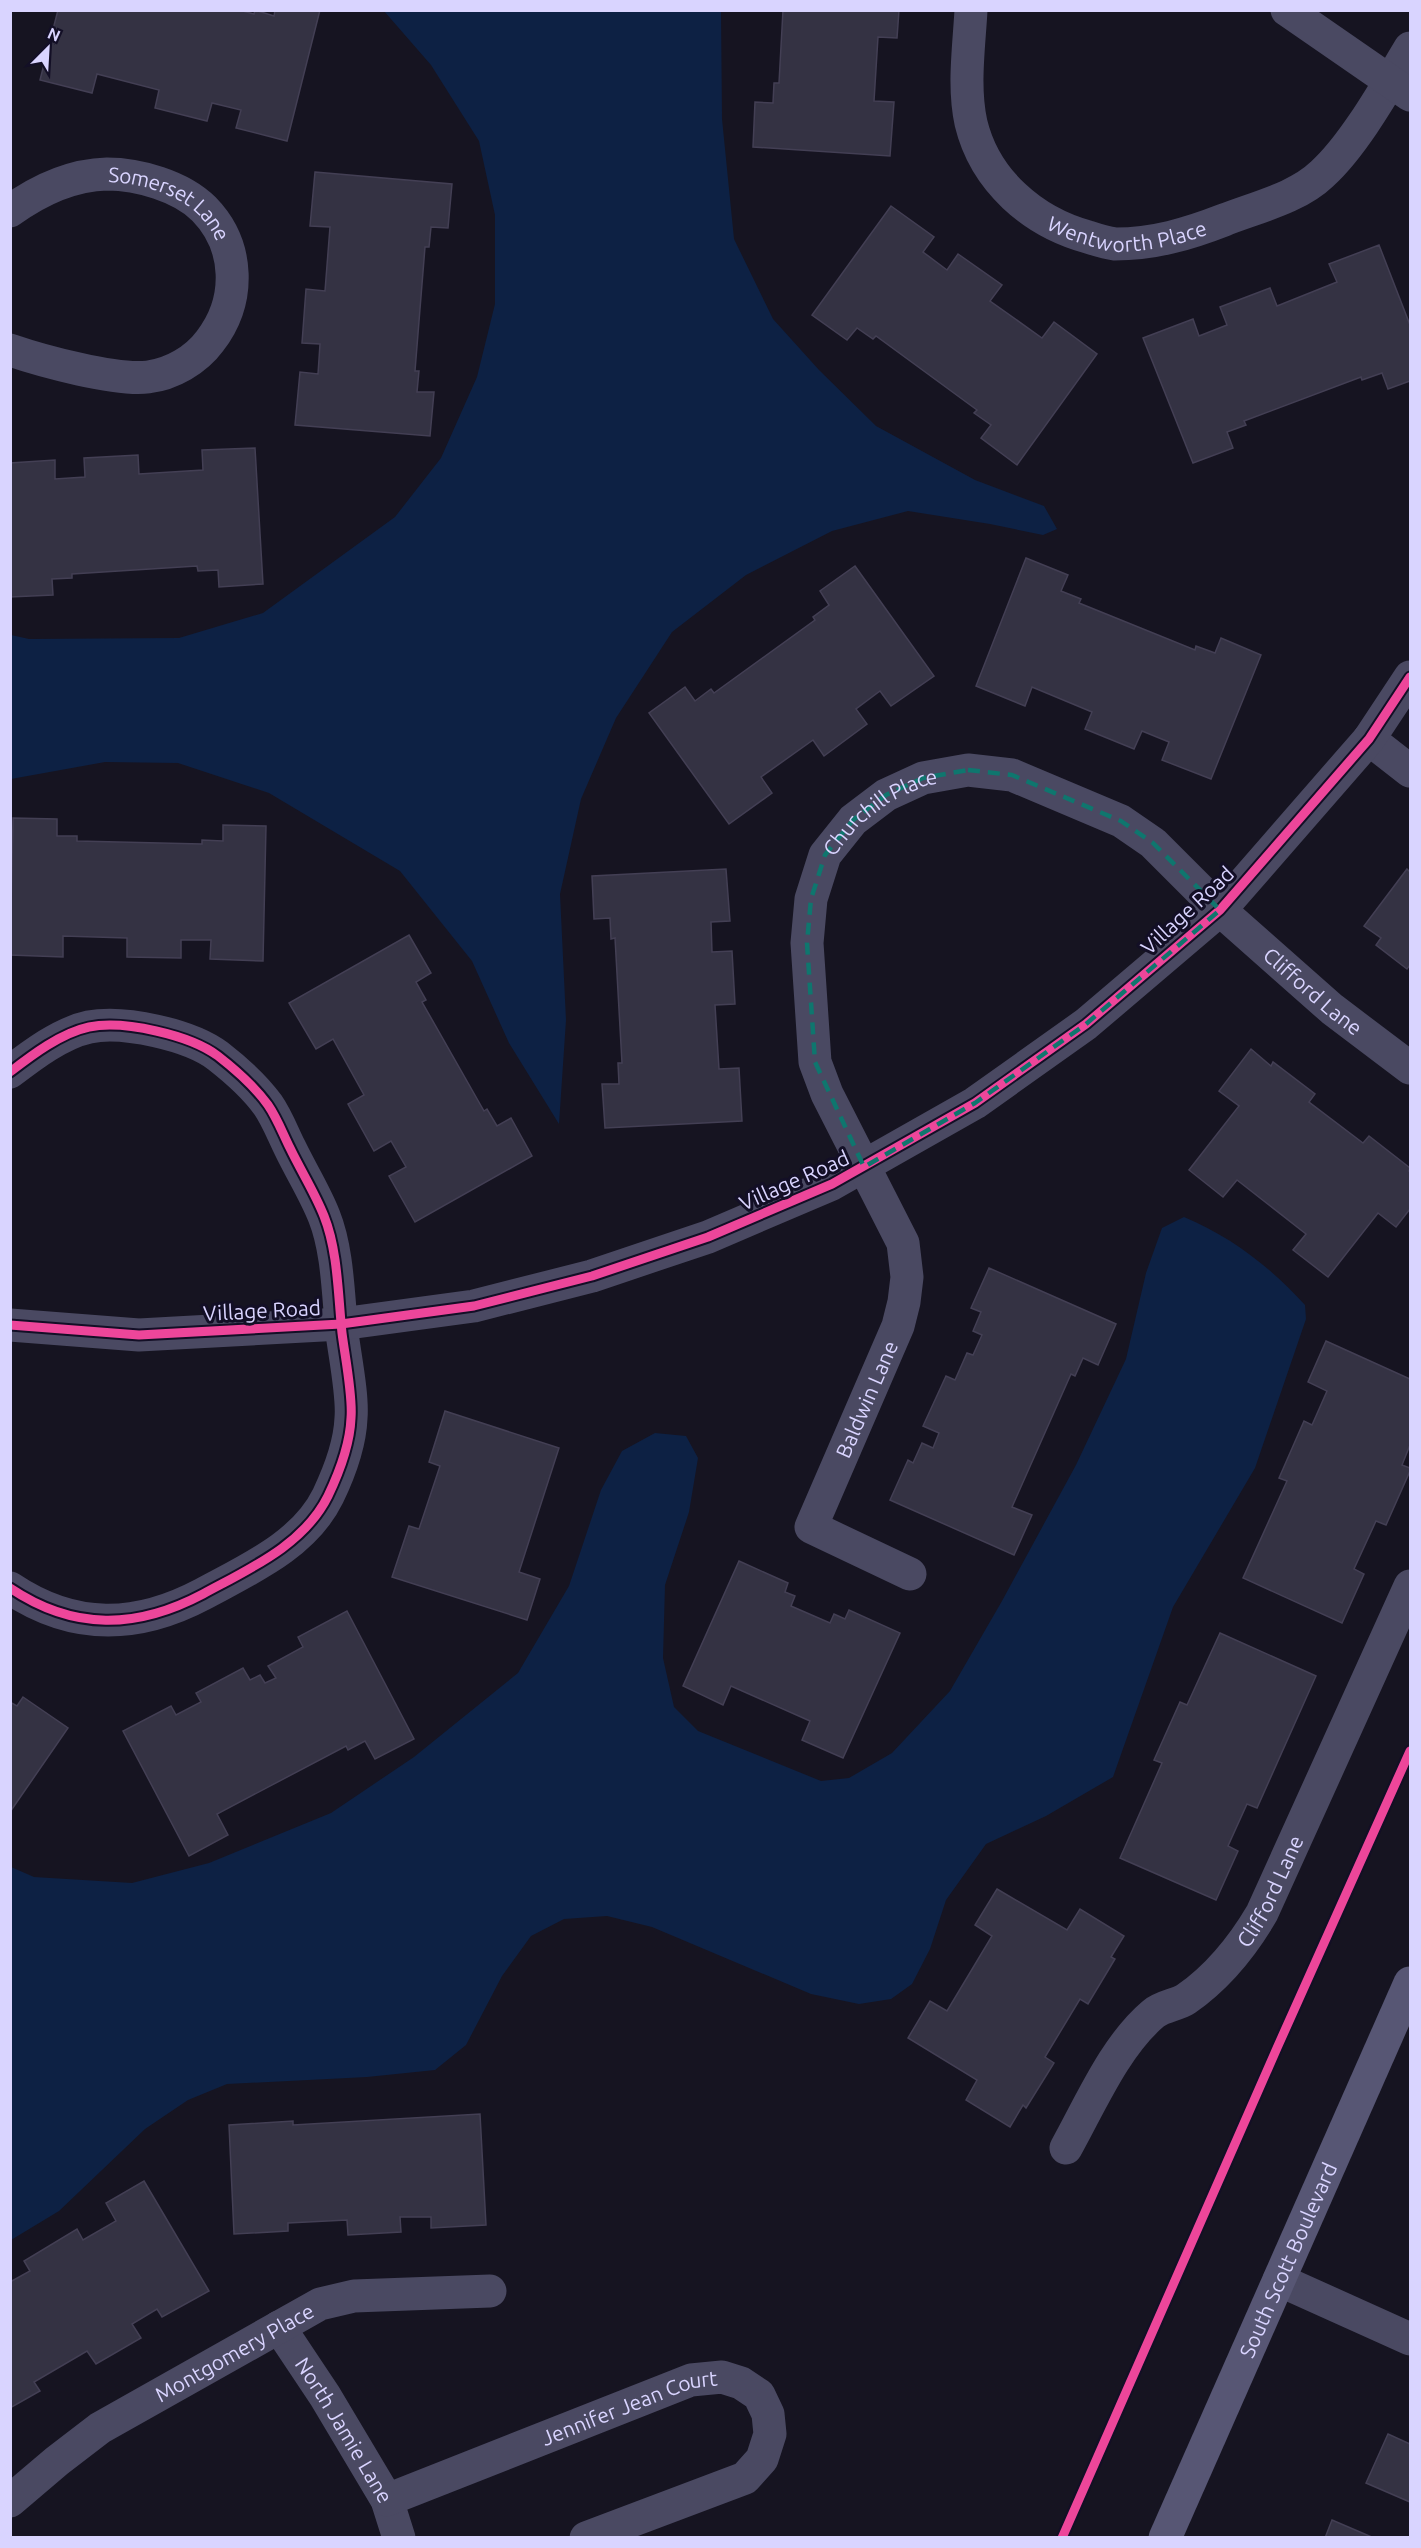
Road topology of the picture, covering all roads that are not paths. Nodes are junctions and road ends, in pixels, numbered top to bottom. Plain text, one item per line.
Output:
1 (971, 10) edge
2 (1287, 10) edge
3 (1410, 48) edge
4 (1400, 88) edge
5 (10, 212) edge
6 (10, 350) edge
7 (1410, 677) edge
8 (1369, 740) junction
9 (1410, 771) edge
10 (1220, 910) junction
11 (1410, 1068) edge
12 (10, 1072) edge
13 (864, 1167) junction
14 (341, 1324) junction
15 (10, 1325) edge
16 (910, 1574) dead end
17 (1410, 1587) edge
18 (10, 1588) edge
19 (1410, 1983) edge
20 (1065, 2148) dead end
21 (1279, 2280) junction
22 (490, 2291) dead end
23 (279, 2327) junction
24 (1410, 2339) edge
25 (387, 2500) junction
26 (10, 2501) edge
27 (399, 2538) edge
28 (586, 2538) edge
29 (1165, 2538) edge

1 - 4 street, Wentworth Place
2 - 4 street
3 - 4 street, Wentworth Place
5 - 6 street, Somerset Lane
7 - 8 street, Village Road
8 - 9 street
8 - 10 street, Village Road
10 - 11 street, Clifford Lane
10 - 13 street, Village Road
10 - 13 street, Churchill Place
12 - 14 street
13 - 14 street, Village Road
13 - 16 street, Baldwin Lane
14 - 15 street, Village Road
14 - 18 street
17 - 20 street, Clifford Lane
19 - 21 main road, South Scott Boulevard
21 - 24 street
21 - 29 main road, South Scott Boulevard
22 - 23 street, Montgomery Place
23 - 25 street, North Jamie Lane
23 - 26 street, Montgomery Place
25 - 27 street, North Jamie Lane
25 - 28 street, Jennifer Jean Court

